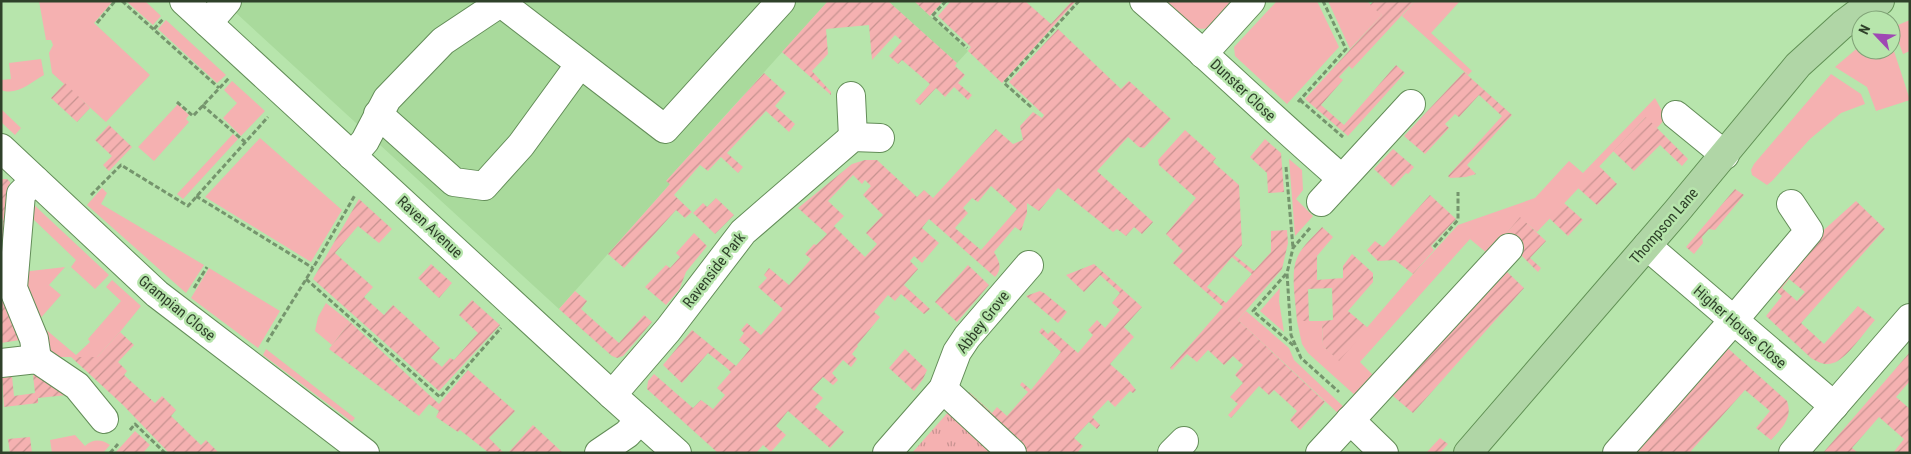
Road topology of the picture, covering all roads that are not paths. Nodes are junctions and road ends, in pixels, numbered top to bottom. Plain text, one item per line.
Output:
1 (227, 1) edge
2 (781, 1) edge
3 (1144, 1) edge
4 (1251, 1) edge
5 (502, 2) edge
6 (1870, 3) edge
7 (176, 8) edge
8 (208, 23) junction
9 (1203, 54) junction
10 (580, 64) junction
11 (851, 96) dead end
12 (1411, 104) dead end
13 (378, 114) junction
14 (1676, 115) dead end
15 (853, 137) junction
16 (880, 138) dead end
17 (1, 148) edge
18 (1725, 155) junction
19 (352, 156) junction
20 (1342, 178) junction
21 (35, 180) junction
22 (1321, 202) road end
23 (1791, 204) dead end
24 (1647, 246) junction
25 (1509, 248) dead end
26 (1029, 265) dead end
27 (1910, 318) edge
28 (1733, 321) junction
29 (37, 359) junction
30 (1, 363) edge
31 (943, 389) junction
32 (612, 395) junction
33 (1834, 406) junction
34 (104, 419) dead end
35 (640, 420) junction
36 (1350, 420) junction
37 (365, 453) edge
38 (600, 453) edge
39 (677, 453) edge
40 (887, 453) edge
41 (1012, 453) edge
42 (1320, 453) edge
43 (1384, 453) edge
44 (1468, 453) edge
45 (1617, 453) edge
46 (1793, 453) edge

1 - 8 street
2 - 10 street
3 - 9 street, Dunster Close
4 - 9 street
5 - 10 street
5 - 13 street
6 - 18 main road, Thompson Lane
7 - 8 street, Raven Avenue
8 - 19 street, Raven Avenue
9 - 20 street, Dunster Close
10 - 13 street
11 - 15 street
12 - 20 street
13 - 19 street
14 - 18 street
15 - 16 street
15 - 32 street, Ravenside Park
17 - 21 street, Grampian Close
18 - 24 main road, Thompson Lane
19 - 32 street, Raven Avenue
20 - 22 street
21 - 29 street
21 - 37 street, Grampian Close
23 - 28 street
24 - 28 street, Higher House Close
24 - 44 main road, Thompson Lane
25 - 36 street
26 - 31 street, Abbey Grove
27 - 33 street
28 - 33 street, Higher House Close
28 - 45 street
29 - 30 street
29 - 34 street
31 - 40 street, Abbey Grove
31 - 41 street
32 - 35 street, Raven Avenue
33 - 46 street
35 - 38 street
35 - 39 street, Raven Avenue
36 - 42 street
36 - 43 street

